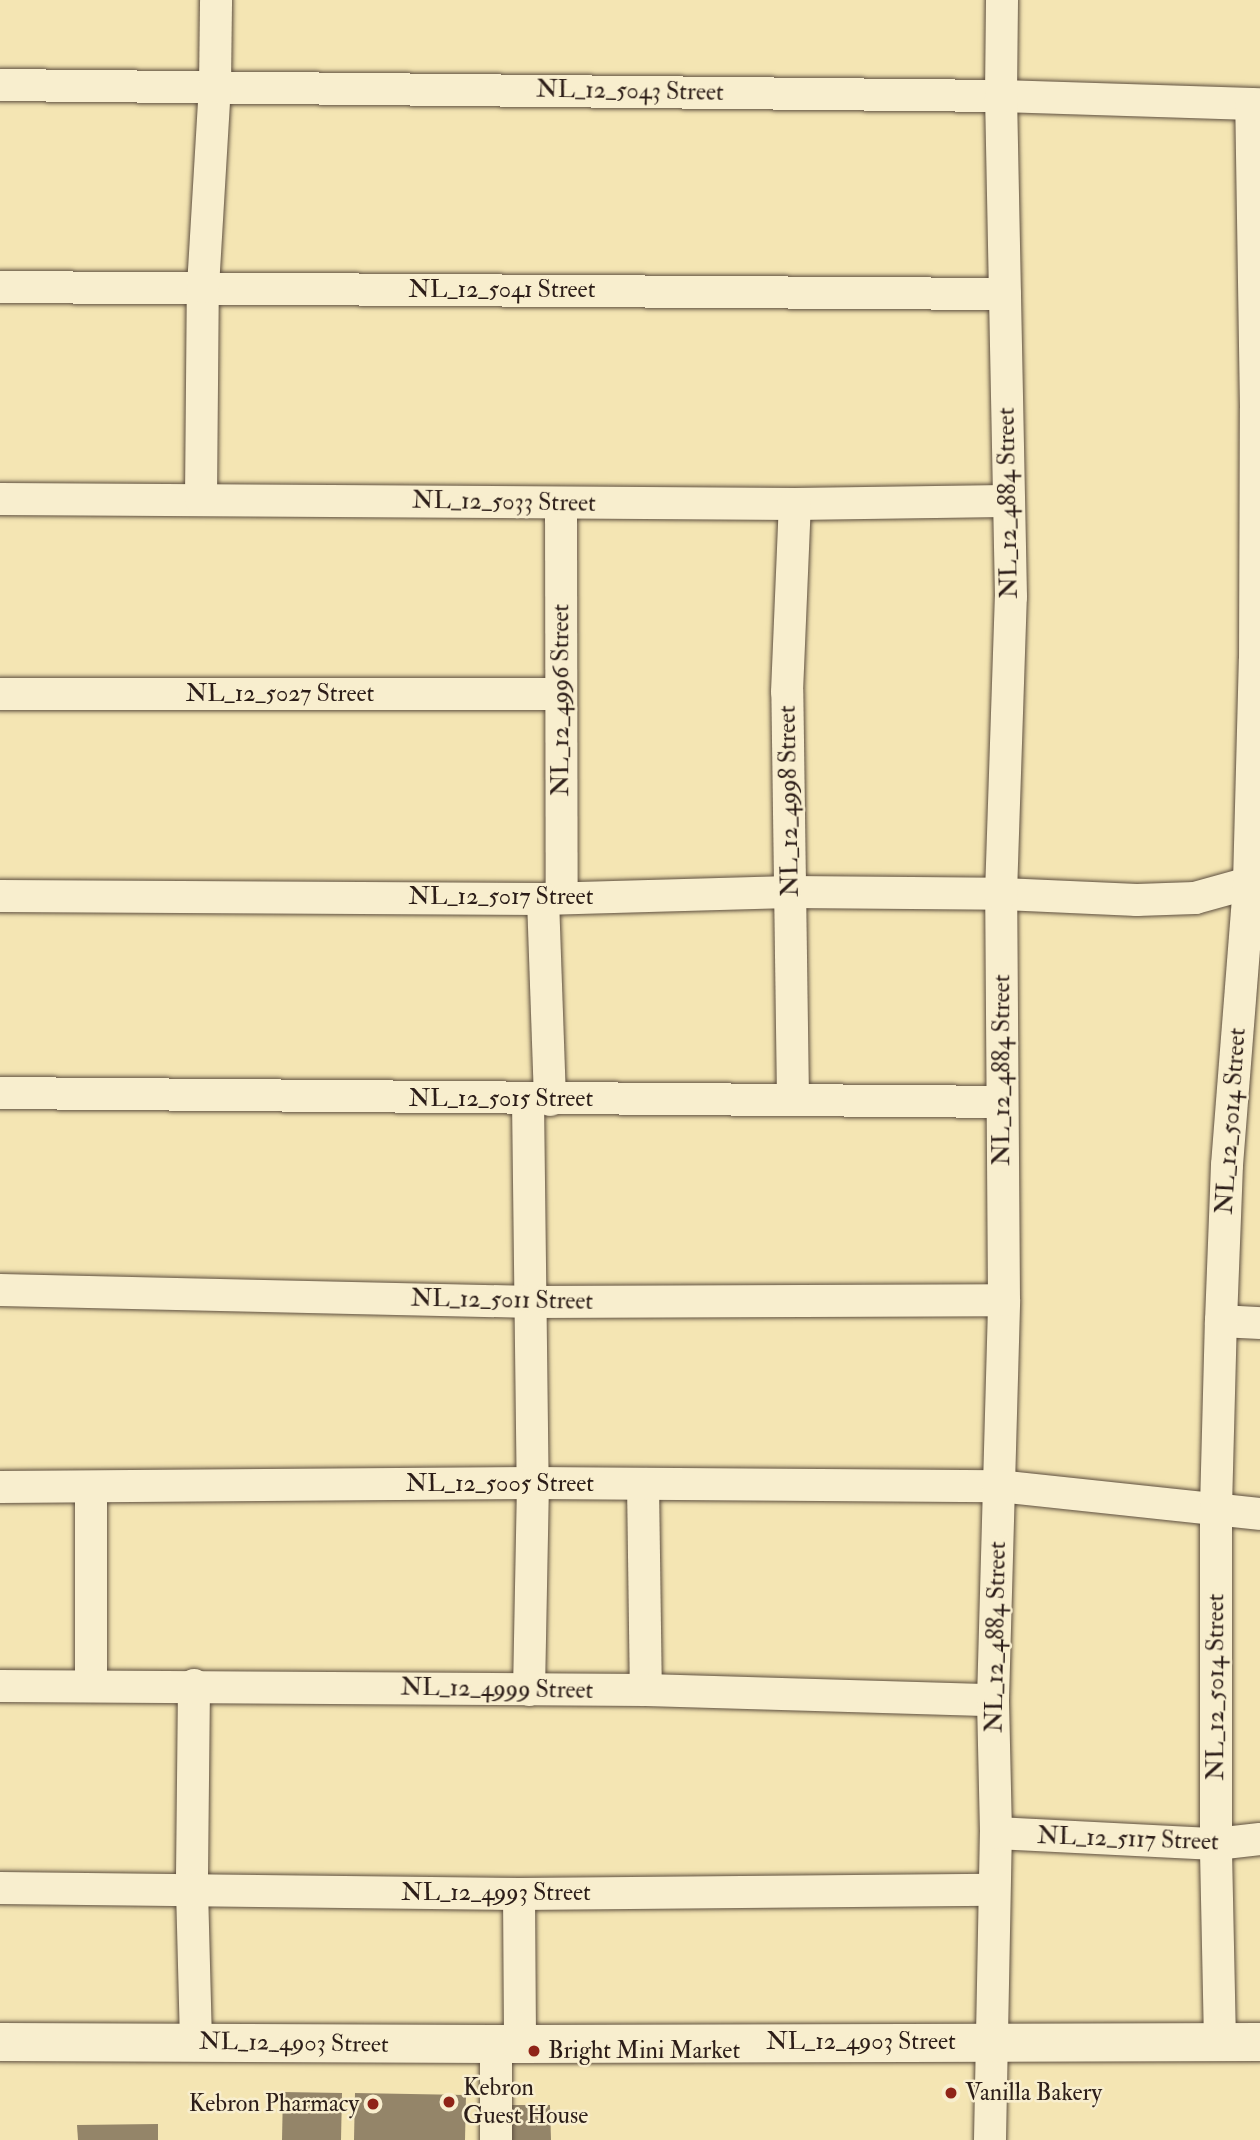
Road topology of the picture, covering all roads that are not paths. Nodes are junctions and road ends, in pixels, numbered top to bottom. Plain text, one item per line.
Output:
1 (216, 0) edge
2 (1002, 0) edge
3 (0, 85) edge
4 (215, 86) junction
5 (1001, 96) junction
6 (1255, 104) edge
7 (0, 287) edge
8 (203, 287) junction
9 (1005, 294) junction
10 (1256, 318) edge
11 (1258, 409) edge
12 (0, 499) edge
13 (201, 499) junction
14 (1008, 501) junction
15 (561, 503) junction
16 (795, 504) junction
17 (1257, 660) edge
18 (0, 694) edge
19 (561, 694) junction
20 (1255, 883) edge
21 (790, 892) junction
22 (1001, 894) junction
23 (0, 896) edge
24 (553, 898) junction
25 (0, 1093) edge
26 (793, 1099) junction
27 (539, 1100) junction
28 (1002, 1102) junction
29 (0, 1290) edge
30 (1004, 1300) junction
31 (532, 1302) junction
32 (1221, 1321) junction
33 (1260, 1323) edge
34 (533, 1483) junction
35 (643, 1484) junction
36 (999, 1486) junction
37 (0, 1487) edge
38 (92, 1487) junction
39 (1216, 1508) junction
40 (1260, 1514) edge
41 (90, 1685) junction
42 (194, 1685) junction
43 (0, 1686) edge
44 (528, 1690) junction
45 (646, 1690) junction
46 (993, 1700) junction
47 (996, 1833) junction
48 (1260, 1839) edge
49 (1216, 1844) junction
50 (0, 1888) edge
51 (192, 1889) junction
52 (993, 1890) junction
53 (519, 1894) junction
54 (993, 2041) junction
55 (0, 2042) edge
56 (196, 2042) junction
57 (1220, 2042) junction
58 (1260, 2042) edge
59 (508, 2044) junction
60 (496, 2140) edge
61 (990, 2140) edge

1 - 4 street
2 - 5 street, NL_12_4884 Street
3 - 4 street, NL_12_5043 Street
4 - 5 street, NL_12_5043 Street
4 - 8 street
5 - 6 street, NL_12_5043 Street
5 - 9 street, NL_12_4884 Street
6 - 10 street, NL_12_5014 Street
7 - 8 street, NL_12_5041 Street
8 - 9 street, NL_12_5041 Street
8 - 13 street
9 - 14 street, NL_12_4884 Street
10 - 11 street, NL_12_5014 Street
11 - 17 street, NL_12_5014 Street
12 - 13 street, NL_12_5033 Street
13 - 15 street, NL_12_5033 Street
14 - 16 street, NL_12_5033 Street
14 - 22 street, NL_12_4884 Street
15 - 16 street, NL_12_5033 Street
15 - 19 street, NL_12_4996 Street
16 - 21 street, NL_12_4998 Street
17 - 20 street, NL_12_5014 Street
18 - 19 street, NL_12_5027 Street
19 - 24 street, NL_12_4996 Street
20 - 22 street, NL_12_5017 Street
20 - 32 street, NL_12_5014 Street
21 - 22 street, NL_12_5017 Street
21 - 24 street, NL_12_5017 Street
21 - 26 street, NL_12_4998 Street
22 - 28 street, NL_12_4884 Street
23 - 24 street, NL_12_5017 Street
24 - 27 street, NL_12_4996 Street
25 - 27 street, NL_12_5015 Street
26 - 27 street, NL_12_5015 Street
26 - 28 street, NL_12_5015 Street
27 - 31 street, NL_12_4996 Street
28 - 30 street, NL_12_4884 Street
29 - 31 street, NL_12_5011 Street
30 - 31 street, NL_12_5011 Street
30 - 36 street, NL_12_4884 Street
31 - 34 street, NL_12_4996 Street
32 - 33 street
32 - 39 street, NL_12_5014 Street
34 - 35 street, NL_12_5005 Street
34 - 38 street, NL_12_5005 Street
34 - 44 street, NL_12_4996 Street
35 - 36 street, NL_12_5005 Street
35 - 45 street
36 - 39 street, NL_12_5005 Street
36 - 46 street, NL_12_4884 Street
37 - 38 street, NL_12_5005 Street
38 - 41 street
39 - 40 street, NL_12_5005 Street
39 - 49 street, NL_12_5014 Street
41 - 42 street, NL_12_4999 Street
41 - 43 street, NL_12_4999 Street
42 - 44 street, NL_12_4999 Street
42 - 51 street
44 - 45 street, NL_12_4999 Street
45 - 46 street, NL_12_4999 Street
46 - 47 street, NL_12_4884 Street
47 - 49 street, NL_12_5117 Street
47 - 52 street, NL_12_4884 Street
48 - 49 street, NL_12_5117 Street
49 - 57 street, NL_12_5014 Street
50 - 51 street, NL_12_4993 Street
51 - 53 street, NL_12_4993 Street
51 - 56 street
52 - 53 street, NL_12_4993 Street
52 - 54 street, NL_12_4884 Street
53 - 59 street
54 - 57 street, NL_12_4903 Street
54 - 59 street, NL_12_4903 Street
54 - 61 street, NL_12_4884 Street
55 - 56 street, NL_12_4903 Street
56 - 59 street, NL_12_4903 Street
57 - 58 street, NL_12_4903 Street
59 - 60 street

